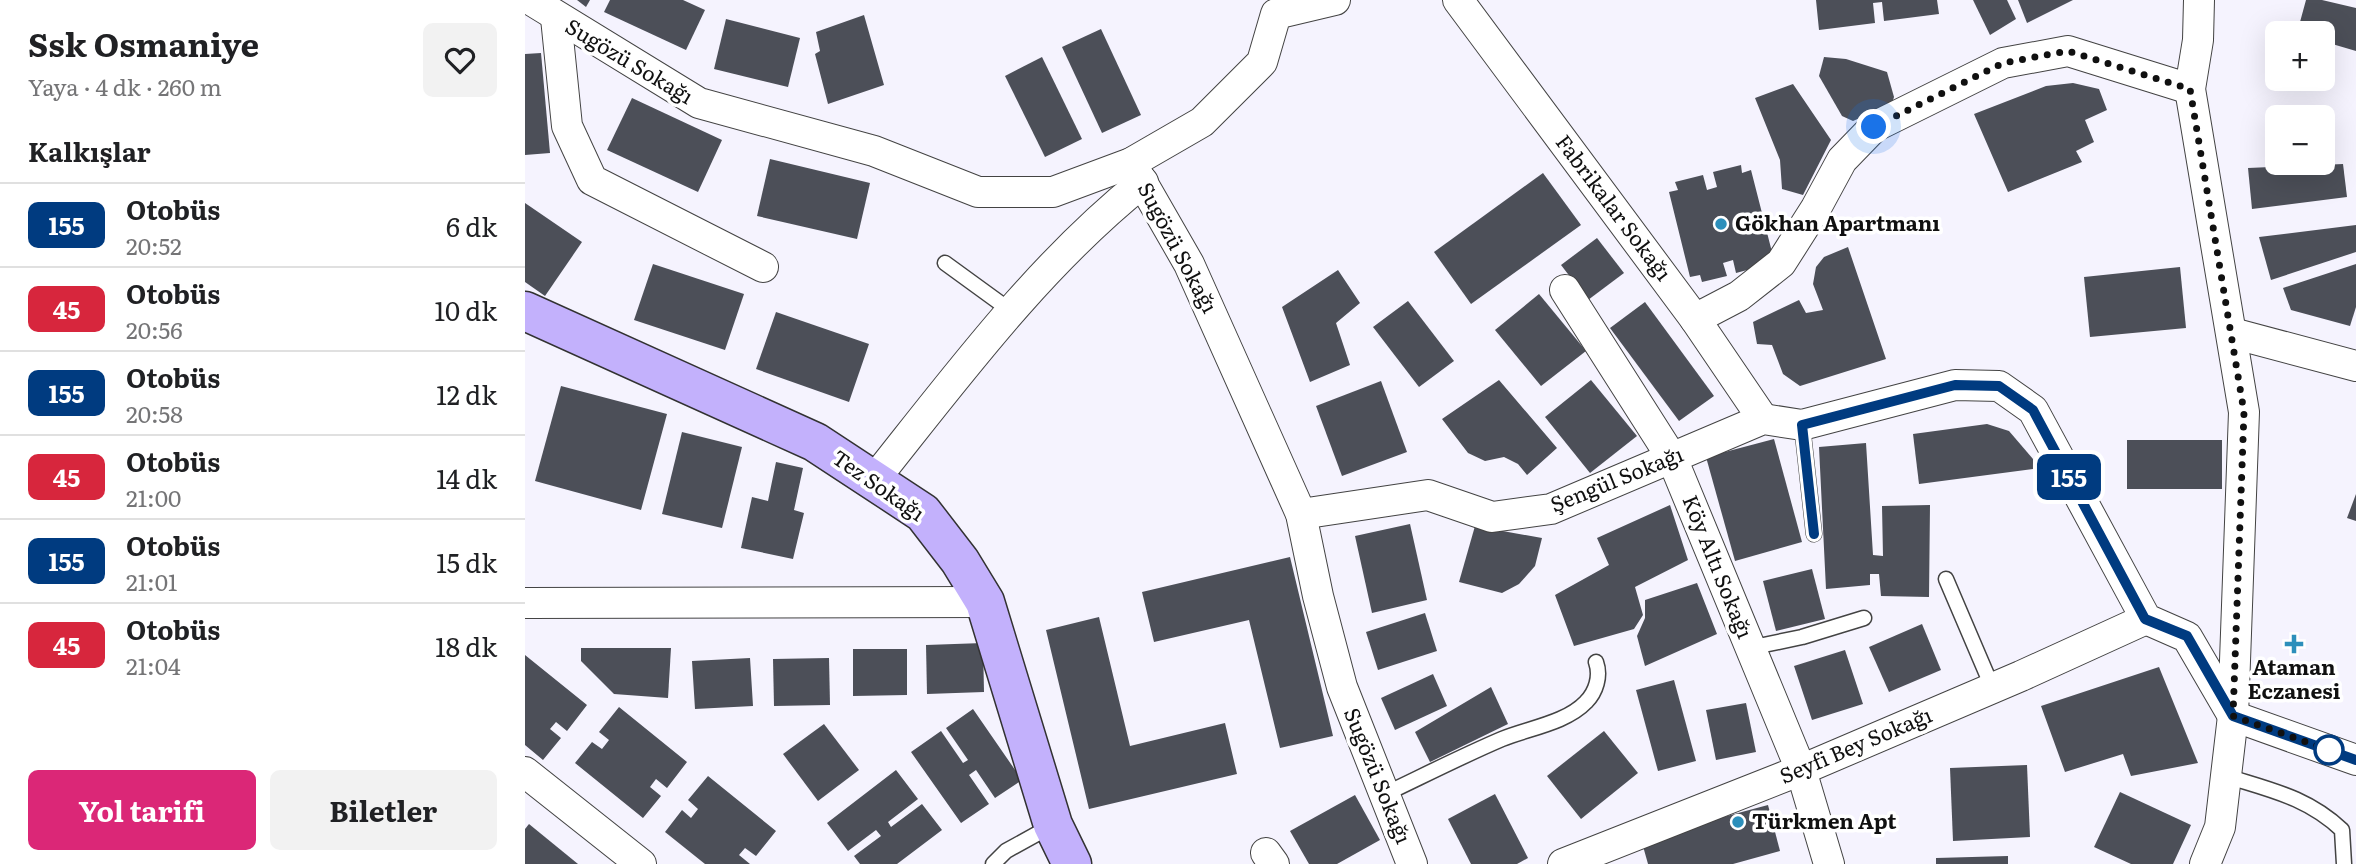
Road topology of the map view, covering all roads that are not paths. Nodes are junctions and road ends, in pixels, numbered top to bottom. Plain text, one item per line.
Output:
1 (531, 0) edge
2 (1335, 0) edge
3 (1458, 0) edge
4 (2199, 0) edge
5 (1267, 7) edge
6 (556, 18) junction
7 (2190, 89) junction
8 (1137, 173) junction
9 (945, 262) dead end
10 (763, 267) dead end
11 (1565, 290) dead end
12 (1011, 311) junction
13 (527, 318) edge
14 (1695, 319) junction
15 (2232, 333) junction
16 (2356, 366) edge
17 (1763, 419) junction
18 (1802, 425) junction
19 (1672, 458) junction
20 (874, 481) junction
21 (1301, 513) junction
22 (1814, 534) dead end
23 (1946, 579) dead end
24 (985, 602) junction
25 (525, 603) edge
26 (1864, 618) dead end
27 (2145, 619) junction
28 (1749, 648) junction
29 (1595, 662) dead end
30 (1993, 689) junction
31 (2233, 716) junction
32 (2356, 760) edge
33 (1801, 771) junction
34 (525, 772) edge
35 (2226, 776) junction
36 (1383, 795) junction
37 (1053, 825) junction
38 (641, 864) edge
39 (993, 864) edge
40 (1072, 864) edge
41 (1412, 864) edge
42 (1563, 864) edge
43 (1829, 864) edge
44 (2205, 864) edge
45 (2344, 864) edge

1 - 6 street, Sugözü Sokağı
2 - 5 street
3 - 14 street, Fabrikalar Sokağı
4 - 7 street
5 - 8 street
6 - 8 street, Sugözü Sokağı
6 - 10 street
7 - 14 street
7 - 15 street
8 - 12 street
8 - 21 street, Sugözü Sokağı
9 - 12 lane
11 - 19 street, Köy Altı Sokağı
12 - 20 street
13 - 20 street, Tez Sokağı
14 - 17 street, Fabrikalar Sokağı
15 - 16 street
15 - 31 street
17 - 18 street
17 - 19 street, Şengül Sokağı
18 - 22 lane
18 - 27 street
19 - 21 street, Şengül Sokağı
19 - 28 street, Köy Altı Sokağı
20 - 24 street, Tez Sokağı
21 - 36 street, Sugözü Sokağı
23 - 30 lane
24 - 25 street
24 - 37 street, Tez Sokağı
26 - 28 lane
27 - 30 street, Seyfi Bey Sokağı
27 - 31 street
28 - 33 street, Köy Altı Sokağı
29 - 36 lane
30 - 33 street, Seyfi Bey Sokağı
31 - 32 street
31 - 35 street
33 - 42 street, Seyfi Bey Sokağı
33 - 43 street, Köy Altı Sokağı
34 - 38 street
35 - 44 street
35 - 45 lane
36 - 41 street, Sugözü Sokağı
37 - 39 lane
37 - 40 street, Tez Sokağı

